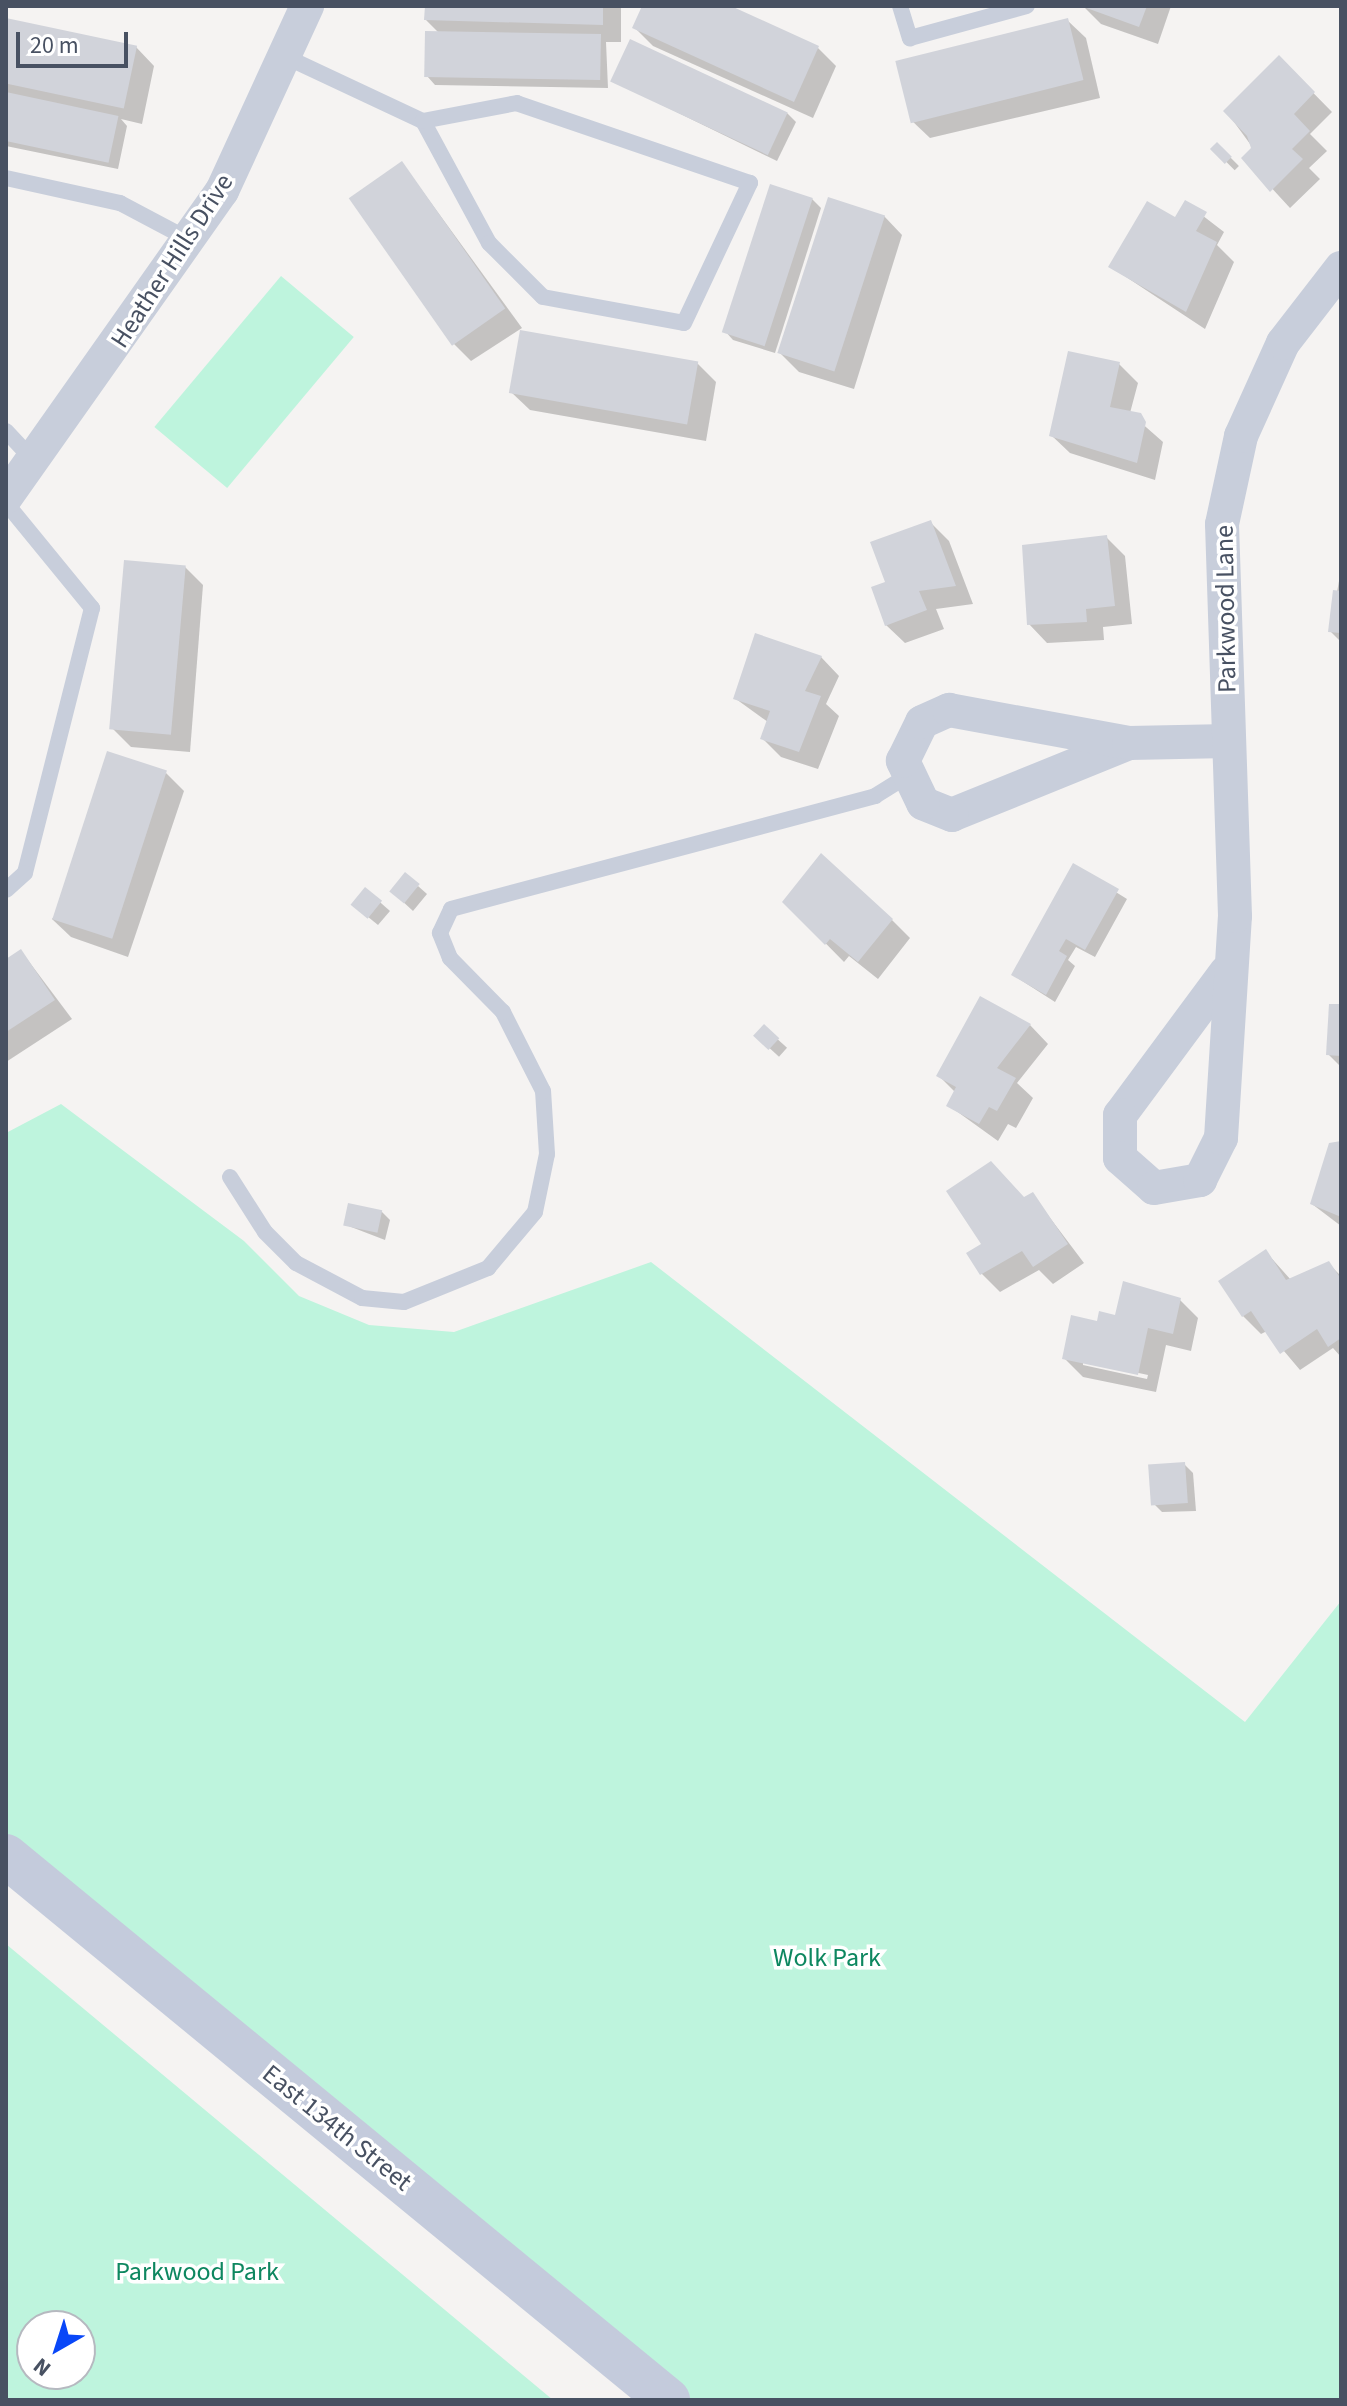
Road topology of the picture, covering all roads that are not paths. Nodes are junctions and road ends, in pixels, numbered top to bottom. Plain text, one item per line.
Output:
1 (307, 6) edge
2 (900, 6) edge
3 (1027, 6) edge
4 (284, 56) junction
5 (423, 121) junction
6 (6, 178) edge
7 (190, 240) junction
8 (1341, 268) edge
9 (6, 431) edge
10 (36, 463) junction
11 (6, 497) edge
12 (6, 503) edge
13 (1229, 741) junction
14 (1129, 743) junction
15 (905, 777) junction
16 (6, 890) edge
17 (1226, 972) junction
18 (230, 1177) dead end
19 (6, 1856) edge
20 (668, 2400) edge

1 - 4 street, Heather Hills Drive
2 - 3 lane
4 - 5 lane
4 - 7 street, Heather Hills Drive
5 - 5 lane
6 - 7 lane
7 - 10 street, Heather Hills Drive
8 - 13 street, Parkwood Lane
9 - 10 lane
10 - 11 street, Heather Hills Drive
12 - 16 lane
13 - 14 street
13 - 17 street, Parkwood Lane
14 - 15 street
14 - 15 street
15 - 18 lane
17 - 17 street, Parkwood Lane
19 - 20 street, East 134th Street

